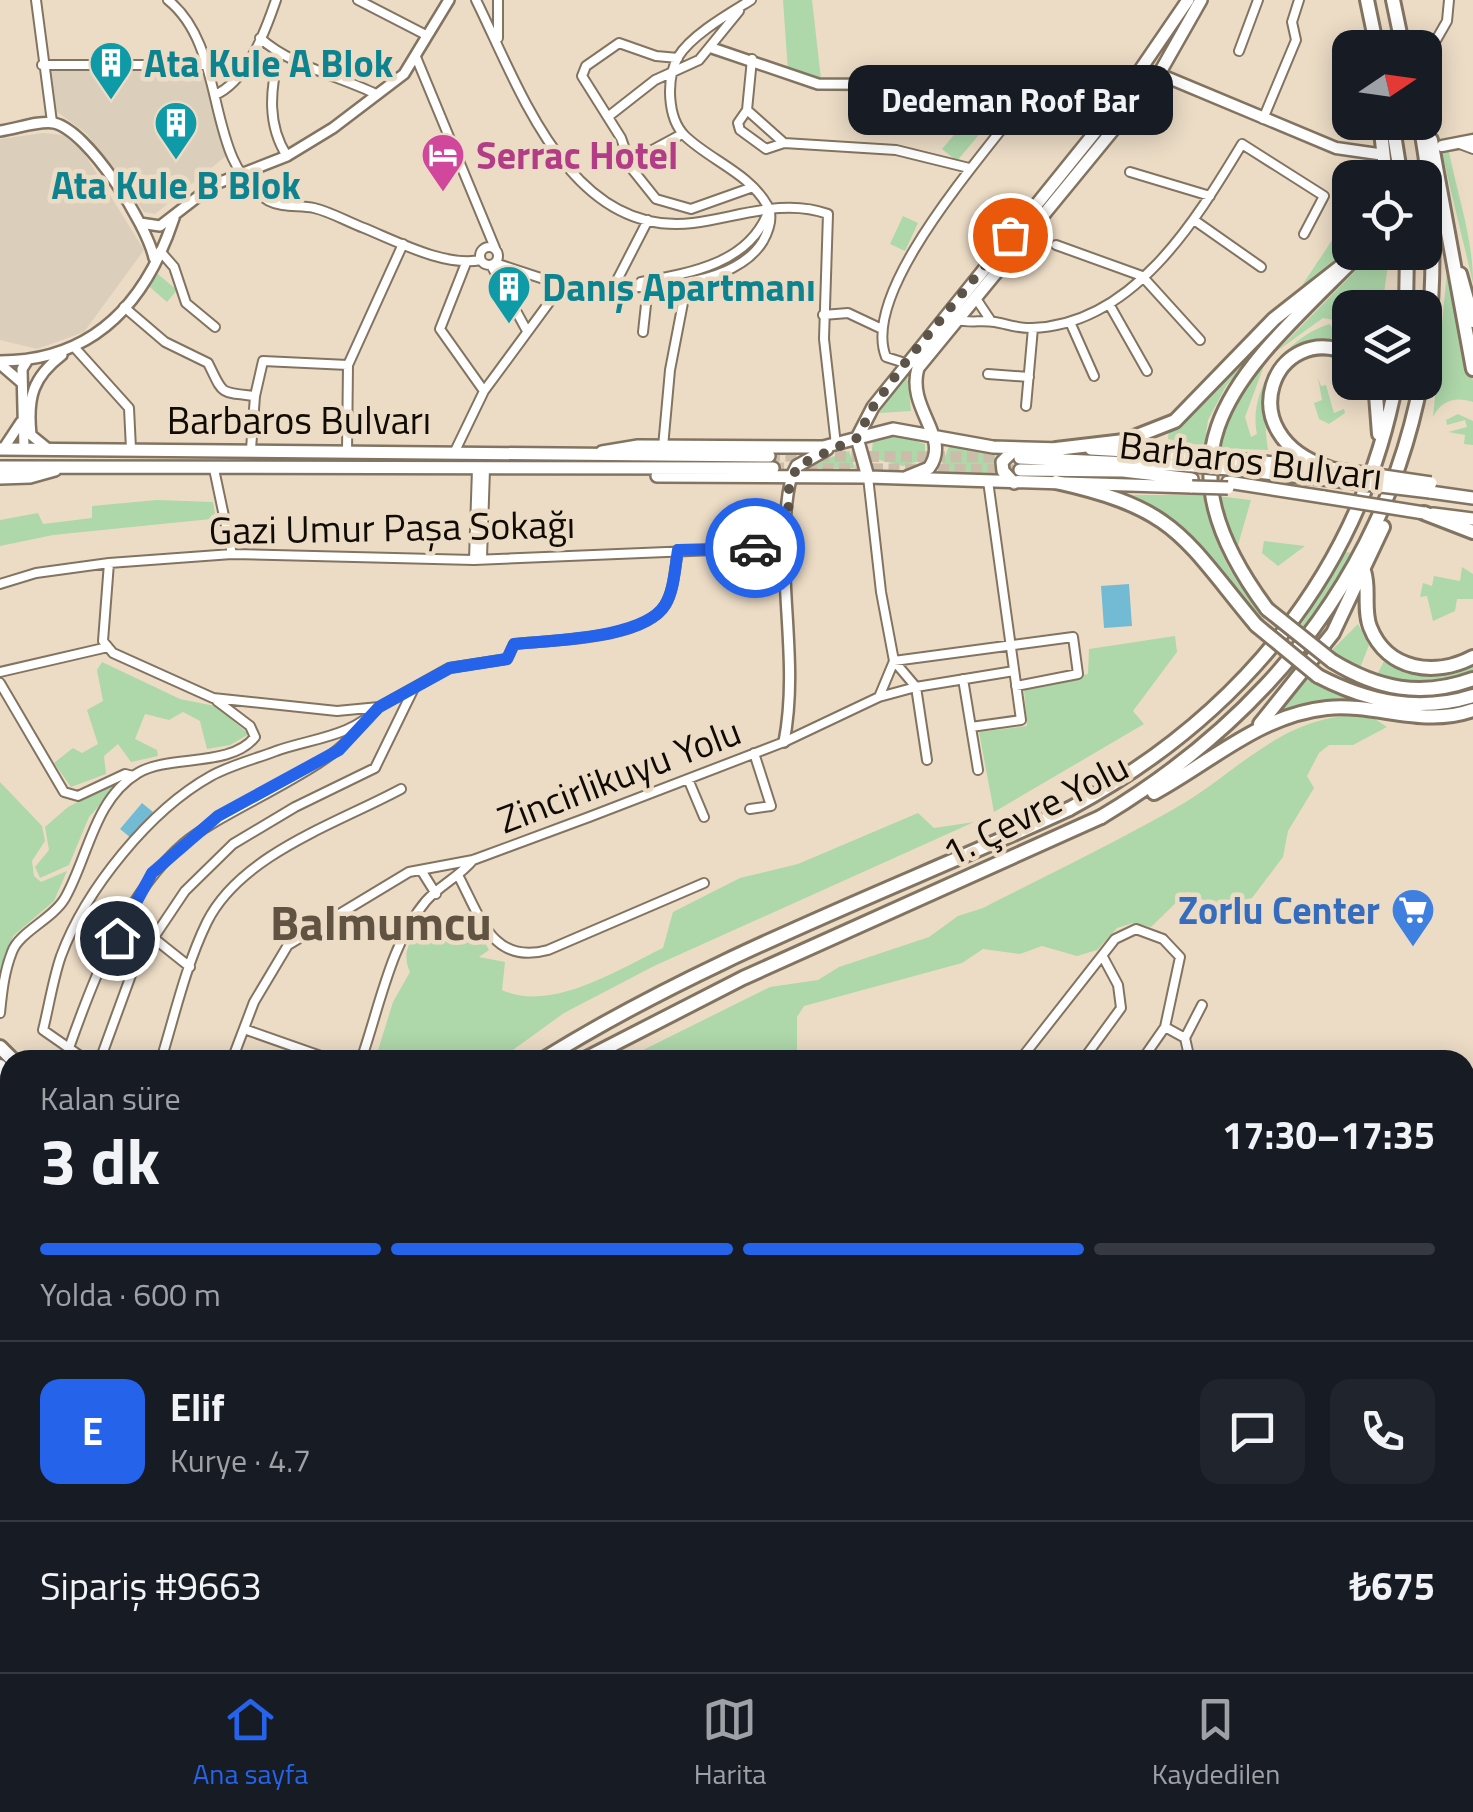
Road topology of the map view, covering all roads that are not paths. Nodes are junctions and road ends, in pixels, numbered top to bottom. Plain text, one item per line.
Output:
1 (36, 0) edge
2 (168, 0) edge
3 (276, 0) edge
4 (358, 0) edge
5 (449, 0) edge
6 (476, 0) edge
7 (495, 0) edge
8 (1188, 0) edge
9 (1201, 0) edge
10 (1258, 0) edge
11 (1299, 0) edge
12 (1392, 0) edge
13 (1449, 0) edge
14 (748, 2) edge
15 (1400, 30) edge
16 (1442, 30) edge
17 (426, 35) junction
18 (260, 38) junction
19 (1164, 39) junction
20 (498, 42) junction
21 (712, 48) junction
22 (1239, 51) dead end
23 (279, 55) junction
24 (416, 56) junction
25 (678, 58) junction
26 (752, 60) junction
27 (42, 65) junction
28 (208, 65) junction
29 (676, 70) junction
30 (404, 74) junction
31 (1158, 74) junction
32 (426, 81) junction
33 (1037, 83) junction
34 (1132, 85) junction
35 (1089, 87) junction
36 (376, 94) junction
37 (215, 95) junction
38 (746, 110) junction
39 (1112, 111) junction
40 (609, 116) junction
41 (1263, 119) junction
42 (52, 122) junction
43 (0, 131) edge
44 (682, 134) junction
45 (1425, 140) edge
46 (1429, 140) edge
47 (1473, 140) edge
48 (784, 143) junction
49 (1457, 143) junction
50 (1442, 146) dead end
51 (1473, 148) edge
52 (1378, 154) dead end
53 (287, 156) junction
54 (630, 162) junction
55 (969, 168) junction
56 (238, 171) junction
57 (1130, 172) dead end
58 (754, 187) junction
59 (1210, 196) junction
60 (770, 208) junction
61 (174, 218) junction
62 (648, 220) junction
63 (1194, 220) junction
64 (140, 224) junction
65 (1304, 234) dead end
66 (403, 244) junction
67 (1056, 245) dead end
68 (1451, 253) junction
69 (157, 254) junction
70 (493, 256) junction
71 (466, 263) junction
72 (1261, 267) dead end
73 (1339, 270) edge
74 (1345, 270) edge
75 (1142, 276) junction
76 (686, 282) junction
77 (562, 285) junction
78 (648, 286) junction
79 (613, 288) junction
80 (970, 293) junction
81 (1109, 304) junction
82 (124, 307) junction
83 (824, 316) junction
84 (957, 320) junction
85 (991, 321) junction
86 (1473, 321) edge
87 (1070, 322) junction
88 (215, 327) dead end
89 (882, 328) junction
90 (1033, 328) junction
91 (527, 331) junction
92 (643, 332) dead end
93 (1200, 340) dead end
94 (75, 348) junction
95 (1332, 349) edge
96 (28, 361) junction
97 (0, 362) edge
98 (905, 363) junction
99 (348, 365) junction
100 (1473, 369) edge
101 (1147, 370) dead end
102 (988, 374) dead end
103 (1094, 376) dead end
104 (1028, 377) junction
105 (22, 383) junction
106 (484, 391) junction
107 (255, 396) junction
108 (1376, 400) edge
109 (1392, 400) edge
110 (1026, 406) dead end
111 (22, 419) junction
112 (935, 434) junction
113 (857, 438) junction
114 (836, 446) junction
115 (662, 447) junction
116 (1380, 447) junction
117 (131, 448) junction
118 (2, 449) edge
119 (24, 449) junction
120 (50, 449) junction
121 (250, 449) junction
122 (1056, 449) junction
123 (455, 451) junction
124 (347, 452) junction
125 (598, 453) junction
126 (1020, 458) junction
127 (34, 466) junction
128 (63, 466) junction
129 (0, 467) edge
130 (395, 468) junction
131 (214, 469) junction
132 (481, 469) junction
133 (566, 469) junction
134 (1194, 472) junction
135 (1330, 474) junction
136 (1230, 475) junction
137 (868, 477) junction
138 (0, 478) edge
139 (791, 478) junction
140 (898, 478) junction
141 (1399, 478) junction
142 (988, 482) junction
143 (1056, 482) junction
144 (1014, 483) junction
145 (1469, 497) edge
146 (1424, 513) junction
147 (1473, 518) edge
148 (1473, 532) edge
149 (787, 547) junction
150 (678, 550) junction
151 (232, 554) junction
152 (478, 559) junction
153 (109, 563) junction
154 (1364, 571) junction
155 (0, 584) edge
156 (108, 648) junction
157 (1010, 648) junction
158 (1473, 657) edge
159 (894, 662) junction
160 (0, 672) edge
161 (1014, 672) junction
162 (1473, 679) edge
163 (964, 680) junction
164 (0, 683) edge
165 (1016, 686) junction
166 (916, 687) junction
167 (414, 688) junction
168 (1473, 696) edge
169 (879, 697) junction
170 (213, 698) junction
171 (379, 707) junction
172 (1473, 710) edge
173 (971, 727) junction
174 (354, 730) junction
175 (1250, 733) junction
176 (784, 742) junction
177 (754, 753) junction
178 (927, 760) dead end
179 (978, 770) dead end
180 (133, 776) junction
181 (688, 779) junction
182 (401, 789) dead end
183 (750, 809) dead end
184 (704, 817) dead end
185 (1101, 817) junction
186 (473, 860) junction
187 (421, 870) junction
188 (459, 878) junction
189 (704, 883) dead end
190 (436, 894) junction
191 (156, 940) junction
192 (1103, 957) junction
193 (190, 967) junction
194 (1202, 1005) dead end
195 (0, 1013) edge
196 (1164, 1027) junction
197 (244, 1029) junction
198 (1184, 1038) junction
199 (69, 1048) junction
200 (72, 1050) edge
201 (104, 1050) edge
202 (164, 1050) edge
203 (236, 1050) edge
204 (304, 1050) edge
205 (365, 1050) edge
206 (559, 1050) edge
207 (603, 1050) edge
208 (1028, 1050) edge
209 (1090, 1050) edge
210 (1149, 1050) edge
211 (1187, 1050) edge

1 - 27 street
2 - 28 street
3 - 18 street
4 - 17 street
5 - 17 street
6 - 7 street
6 - 20 street
7 - 20 street
8 - 19 main road
9 - 31 main road
10 - 22 street
11 - 41 street
12 - 15 highway
13 - 16 street
14 - 21 street
14 - 25 street
17 - 24 street
18 - 23 street
18 - 37 street
19 - 31 main road
19 - 34 main road
20 - 62 street
21 - 26 street
21 - 29 street
23 - 36 street
23 - 53 street
24 - 30 street
24 - 32 street
25 - 29 street
25 - 40 street
26 - 33 street
26 - 38 street
27 - 28 street
27 - 42 street
28 - 37 street
29 - 40 street
29 - 44 street
30 - 32 street
30 - 36 street
31 - 34 main road
31 - 41 main road
31 - 80 main road
32 - 70 street
33 - 35 street
33 - 55 street
34 - 35 street
34 - 39 main road
35 - 39 street
36 - 53 street
37 - 56 street
38 - 48 street
38 - 48 street
39 - 80 main road
40 - 54 street
41 - 52 main road
42 - 43 street
42 - 64 street
44 - 54 street
44 - 58 street
45 - 141 highway, 1. Çevre Yolu
46 - 68 highway
47 - 49 main road
48 - 55 street
49 - 50 main road
49 - 51 street
53 - 56 street
54 - 58 street
55 - 89 street
56 - 61 street
56 - 66 street
57 - 59 street
58 - 60 street
59 - 63 street
59 - 65 street
60 - 62 street
60 - 76 street
60 - 79 street
60 - 83 street
61 - 64 street
61 - 69 street
62 - 79 street
63 - 72 street
63 - 75 street
64 - 69 street
66 - 71 street
66 - 99 street
67 - 75 street
68 - 86 highway
68 - 100 highway
69 - 82 street
69 - 88 street
70 - 71 street
70 - 77 street
70 - 91 street
71 - 106 street
73 - 122 highway
74 - 162 highway, bridge
75 - 81 street
75 - 93 street
76 - 78 street
76 - 115 street
77 - 79 street
77 - 91 street
78 - 79 street
78 - 92 street
80 - 84 main road
80 - 85 street
80 - 98 main road
81 - 87 street
81 - 101 street
82 - 94 street
82 - 107 street
83 - 89 street
83 - 114 street
84 - 85 street
84 - 112 main road
85 - 90 street
87 - 90 street
87 - 103 street
89 - 98 street
90 - 104 street
91 - 106 street
94 - 96 street
94 - 117 street
94 - 120 street
95 - 135 highway
96 - 97 street
96 - 105 street
97 - 105 street
98 - 113 main road
99 - 107 street
99 - 124 street
102 - 104 street
104 - 110 street
105 - 111 street
106 - 123 street
107 - 121 street
108 - 116 highway
109 - 116 highway, 1. Çevre Yolu
111 - 118 street
111 - 119 street
112 - 113 main road, Barbaros Bulvarı
112 - 126 main road, Barbaros Bulvarı
112 - 140 main road
113 - 114 main road, Barbaros Bulvarı
113 - 137 main road
114 - 115 main road, Barbaros Bulvarı
114 - 139 main road
115 - 125 main road, Barbaros Bulvarı
116 - 206 highway, 1. Çevre Yolu
117 - 120 main road, Barbaros Bulvarı
117 - 121 main road, Barbaros Bulvarı
118 - 119 main road, Barbaros Bulvarı
119 - 120 main road, Barbaros Bulvarı
119 - 127 main road
121 - 124 main road, Barbaros Bulvarı
122 - 126 main road, Barbaros Bulvarı
122 - 134 main road, Barbaros Bulvarı
123 - 124 main road, Barbaros Bulvarı
123 - 125 main road, Barbaros Bulvarı
123 - 130 main road
125 - 133 main road, Barbaros Bulvarı
126 - 134 main road, Barbaros Bulvarı
126 - 144 main road
127 - 128 main road, Barbaros Bulvarı
127 - 129 main road, Barbaros Bulvarı
128 - 131 main road, Barbaros Bulvarı
128 - 138 main road
130 - 131 main road, Barbaros Bulvarı
130 - 132 main road, Barbaros Bulvarı
131 - 151 street
132 - 133 main road, Barbaros Bulvarı
132 - 152 street
133 - 139 main road, Barbaros Bulvarı
134 - 136 main road, Barbaros Bulvarı, bridge
134 - 136 main road, bridge
134 - 143 main road, Barbaros Bulvarı
135 - 136 main road, Barbaros Bulvarı
135 - 145 main road, Barbaros Bulvarı, bridge
136 - 146 main road, Barbaros Bulvarı, bridge
137 - 139 main road, Barbaros Bulvarı
137 - 140 main road, Barbaros Bulvarı
137 - 159 street
139 - 149 street
140 - 142 main road, Barbaros Bulvarı
141 - 154 highway
141 - 185 highway, 1. Çevre Yolu
142 - 144 main road, Barbaros Bulvarı
142 - 157 street
143 - 144 main road, Barbaros Bulvarı
143 - 168 highway, bridge
146 - 147 main road, Barbaros Bulvarı
146 - 148 highway
149 - 150 street, Gazi Umur Paşa Sokağı
149 - 176 street
150 - 152 street, Gazi Umur Paşa Sokağı
150 - 167 street
151 - 152 street, Gazi Umur Paşa Sokağı
151 - 153 street, Gazi Umur Paşa Sokağı
153 - 155 street, Gazi Umur Paşa Sokağı
153 - 156 street
154 - 158 highway
154 - 175 highway
156 - 160 street
156 - 170 street
157 - 159 street
157 - 161 street
157 - 165 street
159 - 166 street
159 - 169 street
161 - 163 street, Zincirlikuyu Yolu
161 - 165 street
163 - 166 street, Zincirlikuyu Yolu
163 - 173 street
164 - 180 street
165 - 173 street
166 - 169 street, Zincirlikuyu Yolu
166 - 178 street
167 - 171 street
167 - 191 street
169 - 176 street, Zincirlikuyu Yolu
170 - 171 street
170 - 180 street
171 - 174 street
172 - 175 highway
173 - 179 street
174 - 199 street
174 - 199 street
175 - 185 highway
176 - 177 street, Zincirlikuyu Yolu
177 - 181 street, Zincirlikuyu Yolu
177 - 183 street
180 - 195 street
181 - 184 street
181 - 186 street, Zincirlikuyu Yolu
182 - 193 street
185 - 207 highway, 1. Çevre Yolu
186 - 187 street, Zincirlikuyu Yolu
186 - 188 street
187 - 190 street
187 - 197 street, Zincirlikuyu Yolu
188 - 189 street
188 - 190 street
190 - 205 street
191 - 193 street
191 - 201 street
192 - 196 street
192 - 208 street
192 - 209 street
193 - 202 street
194 - 198 street
196 - 198 street
196 - 210 street
197 - 203 street
197 - 204 street
198 - 211 street
199 - 200 street

